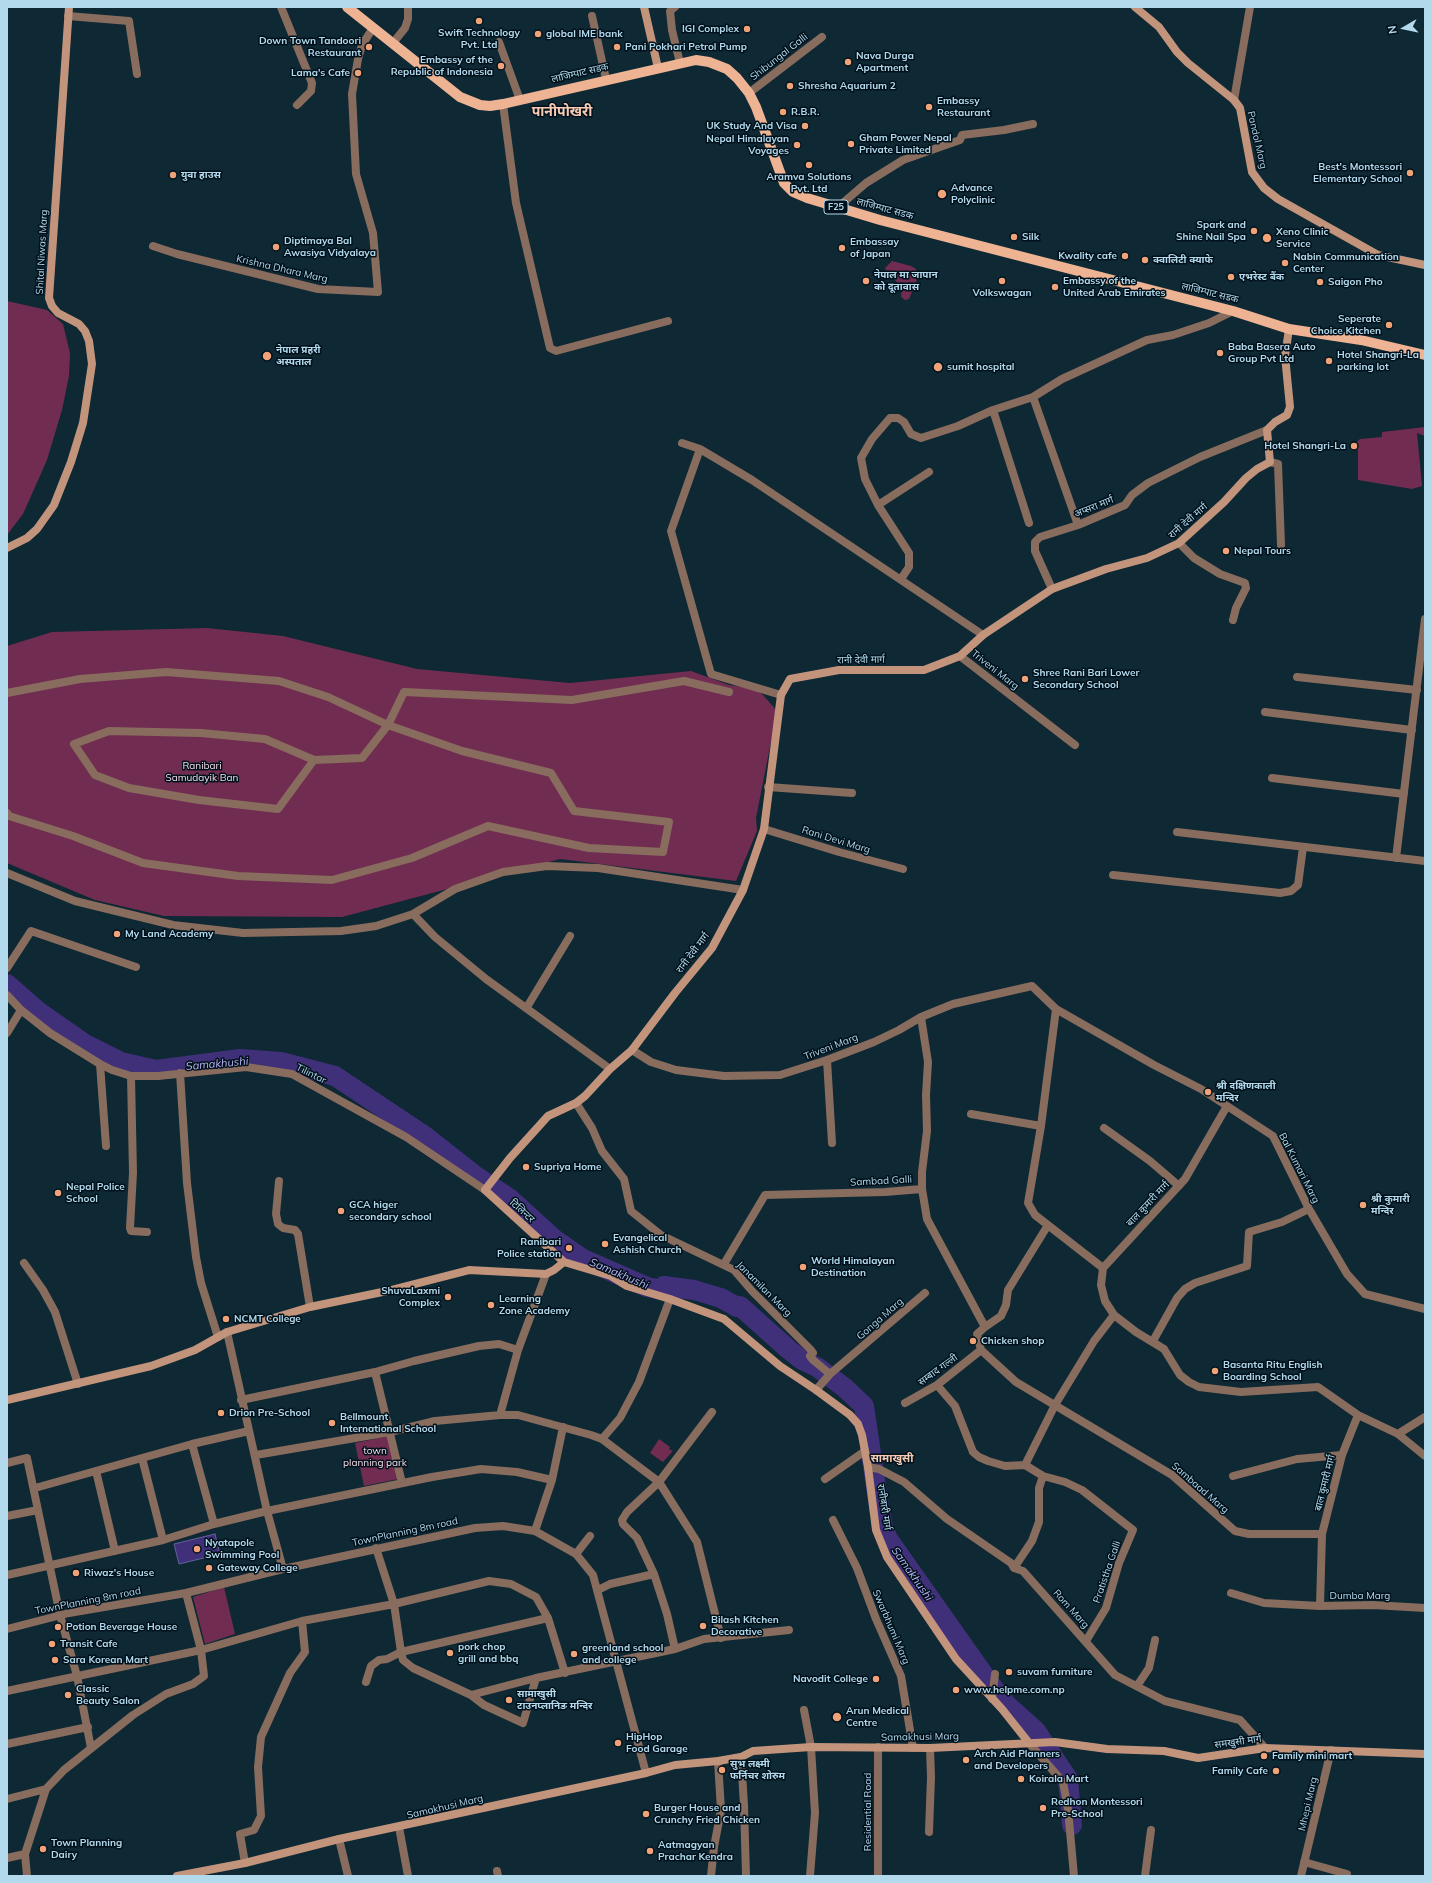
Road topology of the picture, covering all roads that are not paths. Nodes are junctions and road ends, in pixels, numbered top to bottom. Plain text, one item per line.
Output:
1 (69, 7) edge
2 (281, 7) edge
3 (347, 7) edge
4 (408, 7) edge
5 (644, 7) edge
6 (675, 7) edge
7 (1135, 7) edge
8 (1250, 7) edge
9 (68, 16) junction
10 (592, 16) dead end
11 (373, 28) junction
12 (822, 36) dead end
13 (499, 42) dead end
14 (393, 43) junction
15 (680, 63) junction
16 (658, 68) junction
17 (137, 74) dead end
18 (606, 79) junction
19 (748, 93) junction
20 (520, 100) junction
21 (1234, 100) junction
22 (503, 104) junction
23 (297, 105) dead end
24 (1033, 124) dead end
25 (837, 208) junction
26 (153, 246) dead end
27 (1425, 265) edge
28 (1233, 311) junction
29 (668, 321) dead end
30 (1290, 329) junction
31 (1425, 355) edge
32 (1033, 397) junction
33 (993, 410) junction
34 (1267, 430) junction
35 (682, 443) dead end
36 (700, 449) junction
37 (1270, 462) junction
38 (929, 472) dead end
39 (878, 505) junction
40 (1029, 523) dead end
41 (1078, 525) junction
42 (1179, 543) junction
43 (1281, 545) dead end
44 (7, 548) edge
45 (901, 579) junction
46 (1052, 589) junction
47 (1425, 619) edge
48 (1233, 620) dead end
49 (983, 635) junction
50 (960, 656) junction
51 (1297, 677) dead end
52 (1420, 685) edge
53 (729, 692) dead end
54 (7, 693) edge
55 (781, 695) junction
56 (1265, 712) dead end
57 (388, 725) junction
58 (1412, 730) junction
59 (1075, 745) dead end
60 (314, 760) junction
61 (1272, 778) dead end
62 (768, 787) junction
63 (852, 793) dead end
64 (1404, 794) junction
65 (7, 813) edge
66 (764, 828) junction
67 (1177, 832) dead end
68 (1303, 847) junction
69 (1396, 858) junction
70 (1425, 861) edge
71 (903, 869) dead end
72 (7, 873) edge
73 (1113, 875) dead end
74 (743, 890) junction
75 (413, 914) junction
76 (570, 936) dead end
77 (136, 967) dead end
78 (7, 968) edge
79 (1032, 986) joint
80 (7, 995) edge
81 (527, 1007) junction
82 (1056, 1008) junction
83 (21, 1010) junction
84 (920, 1017) junction
85 (7, 1033) edge
86 (632, 1050) junction
87 (827, 1060) junction
88 (100, 1064) junction
89 (610, 1069) junction
90 (180, 1073) junction
91 (131, 1076) junction
92 (576, 1103) junction
93 (1227, 1106) junction
94 (971, 1114) dead end
95 (1041, 1126) junction
96 (1104, 1128) dead end
97 (832, 1144) dead end
98 (106, 1146) dead end
99 (280, 1181) dead end
100 (1179, 1186) junction
101 (922, 1189) junction
102 (485, 1190) junction
103 (1309, 1209) junction
104 (1048, 1225) junction
105 (147, 1232) dead end
106 (564, 1262) junction
107 (24, 1263) dead end
108 (724, 1264) junction
109 (1103, 1268) junction
110 (546, 1274) junction
111 (926, 1293) dead end
112 (670, 1299) junction
113 (310, 1307) junction
114 (1425, 1309) edge
115 (1114, 1315) junction
116 (985, 1327) junction
117 (227, 1332) junction
118 (218, 1337) junction
119 (1153, 1341) junction
120 (518, 1350) junction
121 (981, 1350) junction
122 (375, 1372) junction
123 (827, 1377) junction
124 (78, 1384) junction
125 (937, 1385) junction
126 (816, 1390) junction
127 (7, 1400) edge
128 (241, 1400) junction
129 (905, 1403) dead end
130 (1055, 1405) junction
131 (712, 1412) dead end
132 (500, 1415) junction
133 (1358, 1415) junction
134 (1425, 1417) edge
135 (563, 1427) junction
136 (249, 1431) junction
137 (390, 1432) junction
138 (1398, 1434) junction
139 (602, 1439) junction
140 (192, 1444) junction
141 (865, 1451) junction
142 (256, 1455) junction
143 (1342, 1456) junction
144 (1425, 1456) edge
145 (142, 1458) junction
146 (7, 1463) edge
147 (1025, 1465) junction
148 (873, 1468) junction
149 (96, 1470) junction
150 (1043, 1476) junction
151 (1233, 1476) dead end
152 (825, 1479) dead end
153 (552, 1480) junction
154 (659, 1482) junction
155 (402, 1483) junction
156 (35, 1488) junction
157 (38, 1510) junction
158 (268, 1511) junction
159 (7, 1516) edge
160 (833, 1520) dead end
161 (214, 1524) junction
162 (534, 1531) junction
163 (1322, 1534) junction
164 (590, 1536) dead end
165 (163, 1540) junction
166 (376, 1548) junction
167 (115, 1552) junction
168 (576, 1554) junction
169 (49, 1566) junction
170 (1014, 1568) junction
171 (283, 1569) junction
172 (654, 1574) junction
173 (7, 1575) edge
174 (598, 1590) junction
175 (186, 1593) junction
176 (1231, 1593) dead end
177 (394, 1604) junction
178 (1320, 1606) junction
179 (1425, 1608) edge
180 (60, 1615) junction
181 (548, 1618) junction
182 (302, 1621) junction
183 (7, 1629) edge
184 (789, 1630) dead end
185 (721, 1638) junction
186 (1155, 1640) dead end
187 (1086, 1641) junction
188 (675, 1649) junction
189 (202, 1650) junction
190 (401, 1652) junction
191 (617, 1661) junction
192 (565, 1673) junction
193 (995, 1674) dead end
194 (77, 1676) junction
195 (536, 1678) junction
196 (366, 1682) dead end
197 (1137, 1686) junction
198 (7, 1691) edge
199 (471, 1694) junction
200 (992, 1699) junction
201 (804, 1710) dead end
202 (88, 1727) junction
203 (1032, 1743) junction
204 (7, 1744) edge
205 (811, 1747) junction
206 (878, 1747) junction
207 (91, 1748) junction
208 (913, 1748) junction
209 (930, 1748) junction
210 (1265, 1748) junction
211 (1331, 1750) junction
212 (1425, 1754) edge
213 (741, 1757) junction
214 (718, 1761) junction
215 (646, 1773) junction
216 (46, 1789) junction
217 (7, 1800) edge
218 (399, 1827) junction
219 (1151, 1830) dead end
220 (929, 1832) dead end
221 (339, 1839) junction
222 (25, 1854) junction
223 (7, 1858) edge
224 (1304, 1862) junction
225 (244, 1863) junction
226 (1346, 1874) dead end
227 (27, 1876) edge
228 (177, 1876) edge
229 (348, 1876) edge
230 (408, 1876) edge
231 (711, 1876) edge
232 (746, 1876) edge
233 (810, 1876) edge
234 (878, 1876) edge
235 (1074, 1876) edge
236 (1145, 1876) edge
237 (1301, 1876) edge

1 - 9 street, Shital Niwas Marg
2 - 23 street
3 - 11 main road, लाजिम्पाट सडक / F25
4 - 14 street
5 - 16 street
6 - 15 street
7 - 21 street, Pandol Marg
8 - 21 street
9 - 17 street
9 - 44 street, Shital Niwas Marg
10 - 18 street
11 - 14 main road, लाजिम्पाट सडक / F25
11 - 26 street, Krishna Dhara Marg
12 - 19 street, Shibungal Galli
13 - 20 street
14 - 22 main road, लाजिम्पाट सडक / F25
15 - 16 main road, लाजिम्पाट सडक / F25
15 - 19 main road, लाजिम्पाट सडक / F25
16 - 18 main road, लाजिम्पाट सडक / F25
18 - 20 main road, लाजिम्पाट सडक / F25
19 - 25 main road, लाजिम्पाट सडक / F25
20 - 22 main road, लाजिम्पाट सडक / F25
21 - 27 street, Pandol Marg
22 - 29 street
24 - 25 street
25 - 28 main road, लाजिम्पाट सडक / F25
28 - 30 main road, लाजिम्पाट सडक / F25
28 - 32 street
30 - 31 main road, लाजिम्पाट सडक / F25
30 - 34 street
32 - 33 street
32 - 41 street
33 - 39 street
33 - 40 street
34 - 37 street
34 - 41 street, अप्सरा मार्ग
35 - 36 street
36 - 45 street
36 - 55 street
37 - 42 street, रानी देवी मार्ग
37 - 43 street
38 - 39 street
39 - 45 street
41 - 46 street, अप्सरा मार्ग
42 - 46 street, रानी देवी मार्ग
42 - 48 street
45 - 49 street
46 - 49 street, रानी देवी मार्ग
47 - 52 street
49 - 50 street, रानी देवी मार्ग
50 - 55 street, रानी देवी मार्ग
50 - 59 street, Triveni Marg
51 - 52 street
52 - 58 street
53 - 57 street
54 - 57 street
55 - 62 street, रानी देवी मार्ग
56 - 58 street
57 - 60 street
57 - 65 street
58 - 64 street
60 - 60 street
61 - 64 street
62 - 63 street
62 - 66 street, रानी देवी मार्ग
64 - 69 street
66 - 71 street, Rani Devi Marg
66 - 74 street, रानी देवी मार्ग
67 - 68 street
68 - 69 street
68 - 73 street
69 - 70 street
72 - 75 street
74 - 75 street
74 - 86 street, रानी देवी मार्ग
75 - 81 street
76 - 81 street
77 - 78 street
79 - 82 street, Bal Kumari Marg
79 - 84 street, Triveni Marg
80 - 83 street, Tilintar
81 - 89 street
82 - 93 street, Bal Kumari Marg
82 - 95 street
83 - 85 street
83 - 88 street, Tilintar
84 - 87 street, Triveni Marg
84 - 101 street
86 - 87 street, Triveni Marg
86 - 89 street, रानी देवी मार्ग
87 - 97 street
88 - 91 street, Tilintar
88 - 98 street
89 - 92 street, रानी देवी मार्ग
90 - 91 street, Tilintar
90 - 102 street, Tilintar
90 - 118 street
91 - 105 street
92 - 102 street, रानी देवी मार्ग
92 - 108 street, Janamilan Marg
93 - 100 street, बाल कुमारी मार्ग
93 - 103 street, Bal Kumari Marg
94 - 95 street
95 - 104 street
96 - 100 street
99 - 113 street
100 - 109 street, बाल कुमारी मार्ग
101 - 108 street, Sambad Galli
101 - 116 street, Sambad Galli
102 - 106 street, टिलिन्टर
103 - 114 street, Bal Kumari Marg
103 - 119 street
104 - 109 street
104 - 116 street
106 - 110 street
106 - 112 street, रानीबारी मार्ग
107 - 124 street
108 - 123 street, Janamilan Marg
109 - 115 street
110 - 113 street
110 - 120 street
111 - 123 street, Gonga Marg
112 - 126 street, रानीबारी मार्ग
112 - 139 street
113 - 117 street
115 - 119 street
115 - 130 street
116 - 121 street
117 - 118 street
117 - 128 street
118 - 124 street
119 - 133 street
120 - 122 street
120 - 132 street
121 - 125 street, सम्बाद गल्ली
121 - 130 street, Sambaad Marg
122 - 128 street
122 - 137 street
123 - 126 street
124 - 127 street
125 - 129 street, सम्बाद गल्ली
125 - 147 street
126 - 141 street, रानीबारी मार्ग
128 - 136 street
130 - 147 street
130 - 163 street, Sambaad Marg
131 - 154 street
132 - 135 street
132 - 137 street
133 - 138 street
133 - 143 street, बाल कुमारी मार्ग
134 - 138 street
135 - 139 street
135 - 153 street
136 - 140 street
136 - 142 street
137 - 142 street
137 - 155 street
138 - 144 street
139 - 154 street
140 - 145 street
140 - 161 street
141 - 148 street, रानीबारी मार्ग
141 - 152 street
142 - 158 street
143 - 151 street
143 - 163 street, बाल कुमारी मार्ग
145 - 149 street
145 - 165 street
146 - 156 street
147 - 150 street
148 - 170 street, Rom Marg
148 - 200 street, रानीबारी मार्ग
149 - 156 street
149 - 167 street
150 - 170 street
150 - 187 street, Pratistha Galli
153 - 155 street
153 - 162 street
154 - 172 street
154 - 185 street
155 - 158 street
156 - 157 street
157 - 159 street
157 - 169 street
158 - 161 street
158 - 171 street
160 - 208 street, Swarbhumi Marg
161 - 165 street
162 - 166 street, TownPlanning 8m road
162 - 168 street, TownPlanning 8m road
163 - 178 street, Dumba Marg
164 - 168 street
165 - 167 street
166 - 171 street, TownPlanning 8m road
166 - 177 street
167 - 169 street
168 - 174 street, TownPlanning 8m road
169 - 173 street
169 - 180 street
170 - 187 street, Rom Marg
171 - 175 street, TownPlanning 8m road
172 - 174 street
172 - 188 street
174 - 191 street, TownPlanning 8m road
175 - 180 street, TownPlanning 8m road
175 - 189 street
176 - 178 street
177 - 181 street
177 - 182 street
177 - 190 street
178 - 179 street, Dumba Marg
180 - 183 street, TownPlanning 8m road
180 - 194 street
181 - 190 street
181 - 192 street
182 - 189 street
182 - 225 street
184 - 185 street
185 - 188 street
186 - 197 street
187 - 197 street, Rom Marg
188 - 191 street
189 - 194 street
189 - 207 street
190 - 196 street
190 - 199 street
191 - 192 street
191 - 215 street, TownPlanning 8m road
192 - 195 street
193 - 200 street
194 - 198 street
194 - 202 street
195 - 199 street
195 - 199 street
197 - 210 street, Rom Marg
200 - 203 street, रानीबारी मार्ग
201 - 205 street
202 - 204 street
202 - 207 street
203 - 209 street, Samakhusi Marg
203 - 210 street, समखुसी मार्ग
203 - 235 street
205 - 206 street, Samakhusi Marg
205 - 213 street, Samakhusi Marg
205 - 233 street
206 - 208 street, Samakhusi Marg
206 - 234 street, Residential Road
207 - 216 street
208 - 209 street, Samakhusi Marg
209 - 220 street
210 - 211 street, समखुसी मार्ग
211 - 212 street, समखुसी मार्ग
211 - 224 street, Mhepi Marg
213 - 214 street, Samakhusi Marg
213 - 232 street
214 - 215 street, Samakhusi Marg
214 - 231 street
215 - 218 street, Samakhusi Marg
216 - 217 street
216 - 222 street
218 - 221 street, Samakhusi Marg
218 - 230 street
219 - 236 street
221 - 225 street, Samakhusi Marg
221 - 229 street
222 - 223 street
222 - 227 street
224 - 226 street
224 - 237 street, Mhepi Marg
225 - 228 street, Samakhusi Marg

